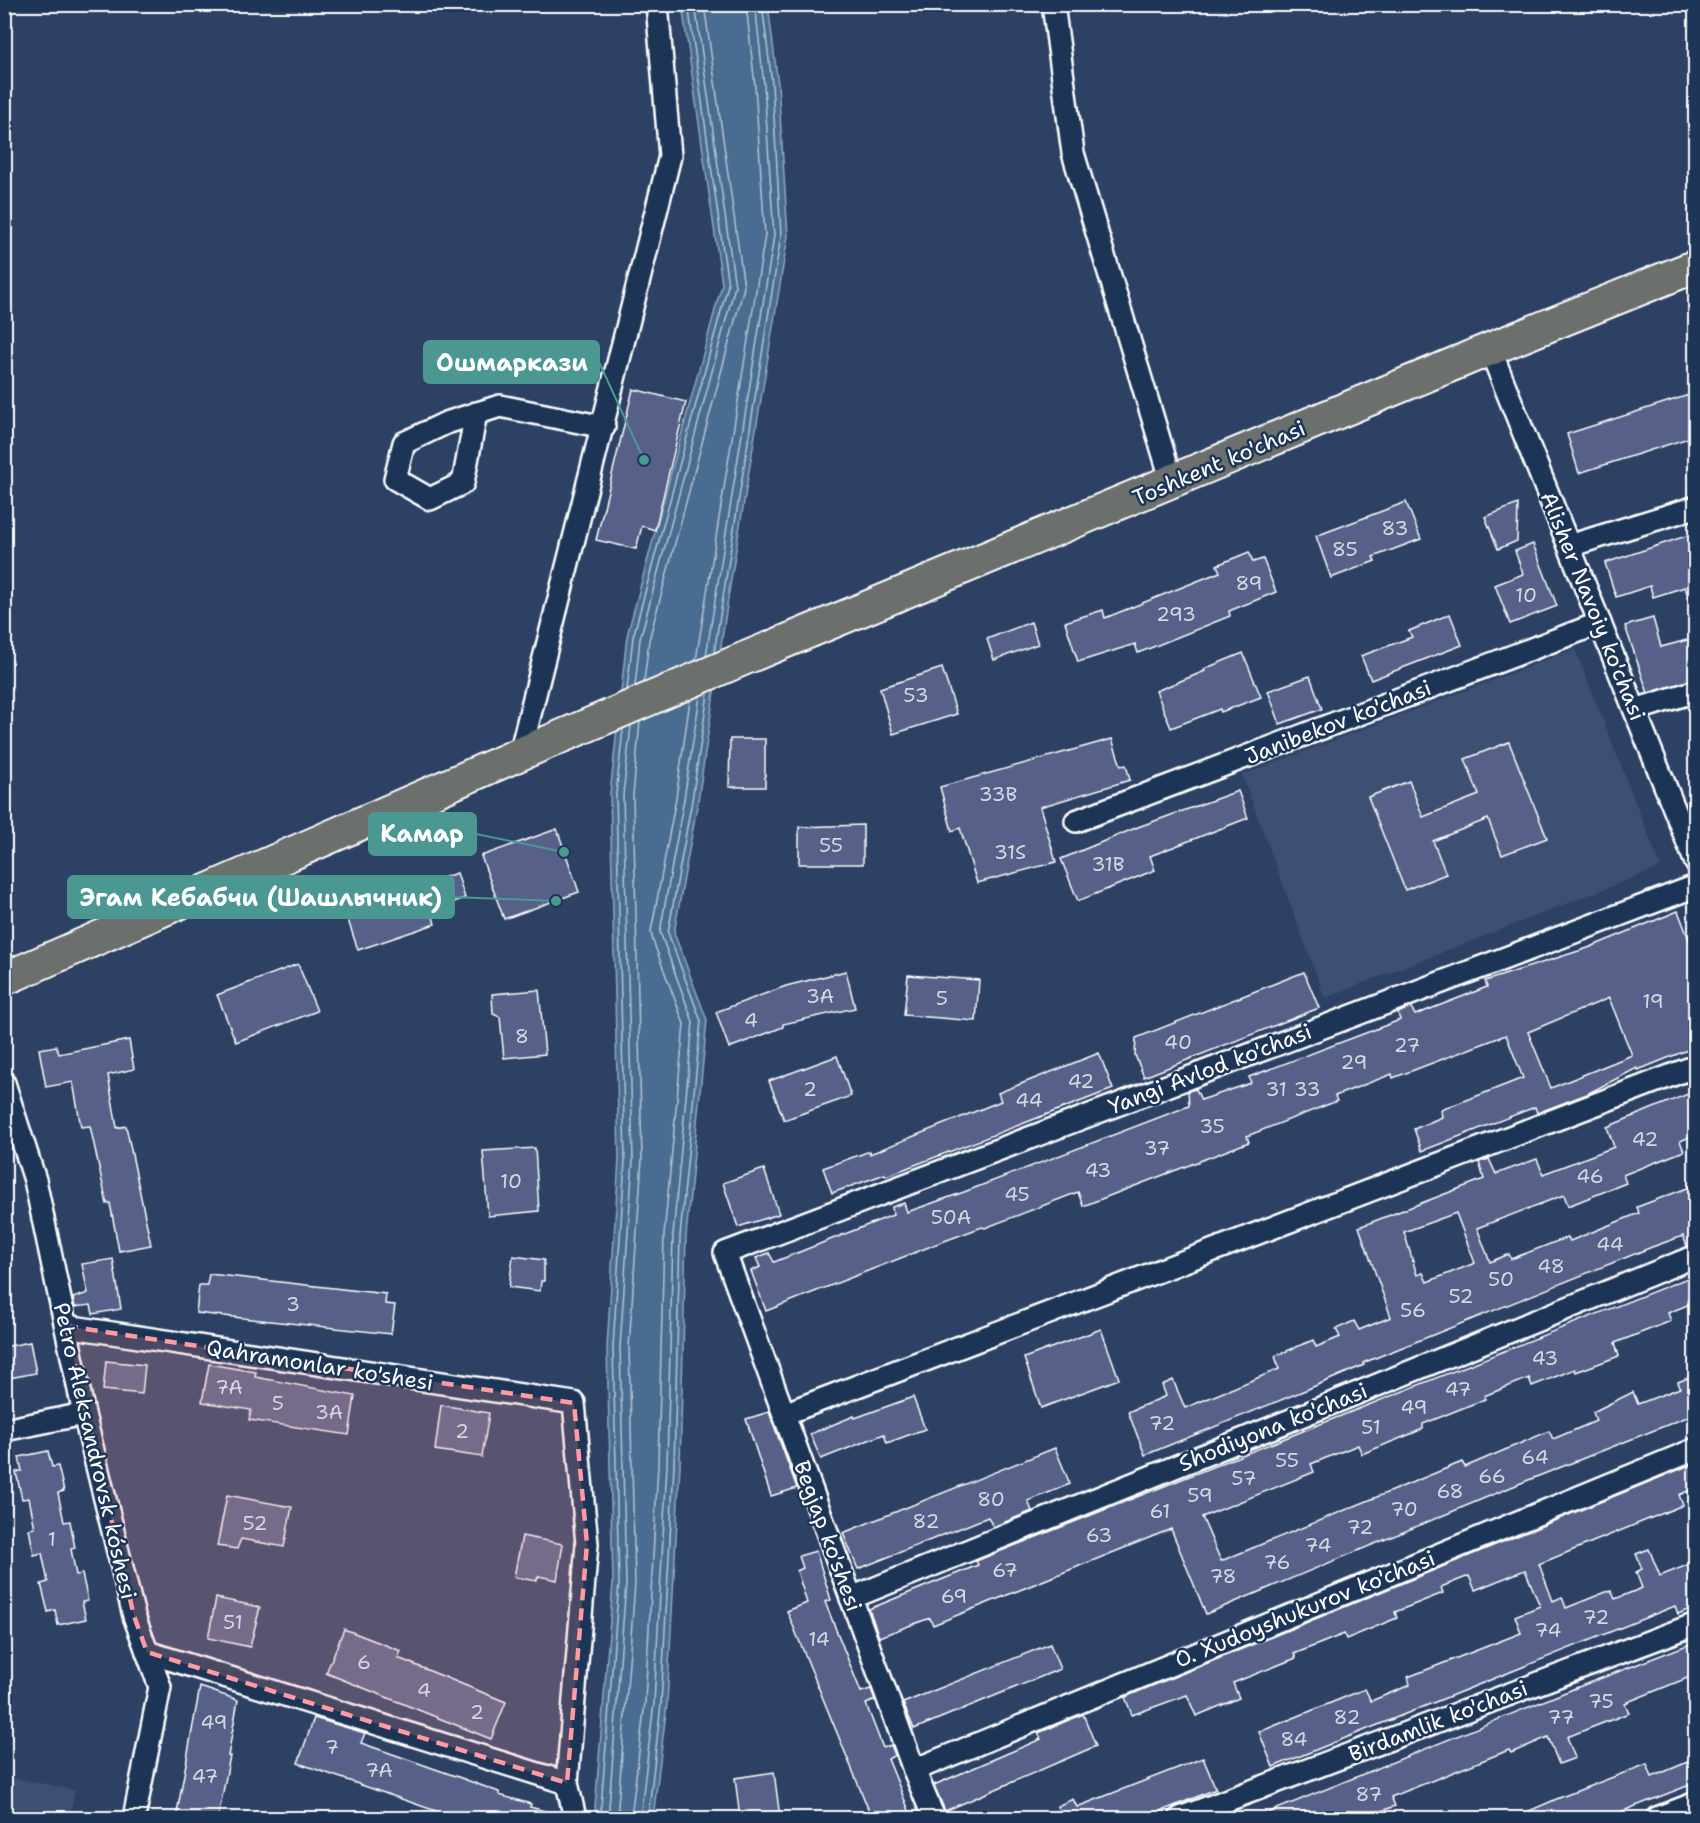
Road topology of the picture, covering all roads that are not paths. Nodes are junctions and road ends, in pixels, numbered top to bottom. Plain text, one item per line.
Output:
1 (657, 4) edge
2 (1053, 4) edge
3 (1695, 266) edge
4 (1490, 349) junction
5 (476, 413) dead end
6 (603, 427) junction
7 (1172, 482) junction
8 (1695, 507) edge
9 (1569, 546) junction
10 (1600, 623) junction
11 (1695, 691) edge
12 (1635, 710) junction
13 (520, 754) junction
14 (1076, 822) dead end
15 (1695, 862) edge
16 (1695, 886) edge
17 (4, 979) edge
18 (1695, 1066) edge
19 (4, 1083) edge
20 (725, 1253) joint
21 (1695, 1256) edge
22 (66, 1326) junction
23 (84, 1414) junction
24 (784, 1414) junction
25 (4, 1430) edge
26 (1695, 1449) edge
27 (851, 1598) junction
28 (1695, 1624) edge
29 (147, 1652) junction
30 (914, 1770) junction
31 (567, 1783) junction
32 (1695, 1803) edge
33 (134, 1818) edge
34 (575, 1818) edge
35 (934, 1818) edge
36 (1180, 1818) edge
37 (1657, 1818) edge

1 - 6 street
2 - 7 street
3 - 4 highway, Toshkent ko'chasi
4 - 7 highway, Toshkent ko'chasi
4 - 9 street, Alisher Navoiy ko'chasi
5 - 6 street
6 - 13 street
7 - 13 highway, Toshkent ko'chasi
8 - 9 street
9 - 10 street, Alisher Navoiy ko'chasi
10 - 12 street, Alisher Navoiy ko'chasi
10 - 14 street, Janibekov ko'chasi
11 - 12 street
12 - 15 street, Alisher Navoiy ko'chasi
13 - 17 highway
16 - 20 street, Yangi Avlod ko'chasi
18 - 24 street
19 - 22 street, Petro Aleksandrovsk kóshesi
20 - 24 street, Begjap ko'shesi
21 - 27 street, Shodiyona ko'chasi
22 - 23 street, Petro Aleksandrovsk kóshesi
22 - 31 street, Qahramonlar ko'shesi
23 - 25 street
23 - 29 street, Petro Aleksandrovsk kóshesi
24 - 27 street, Begjap ko'shesi
26 - 30 street, O. Xudoyshukurov ko'chasi
27 - 30 street, Begjap ko'shesi
28 - 36 street, Birdamlik ko'chasi
29 - 31 street
29 - 33 street, Petro Aleksandrovsk kóshesi
30 - 35 street, Begjap ko'shesi
31 - 34 street
32 - 37 street

